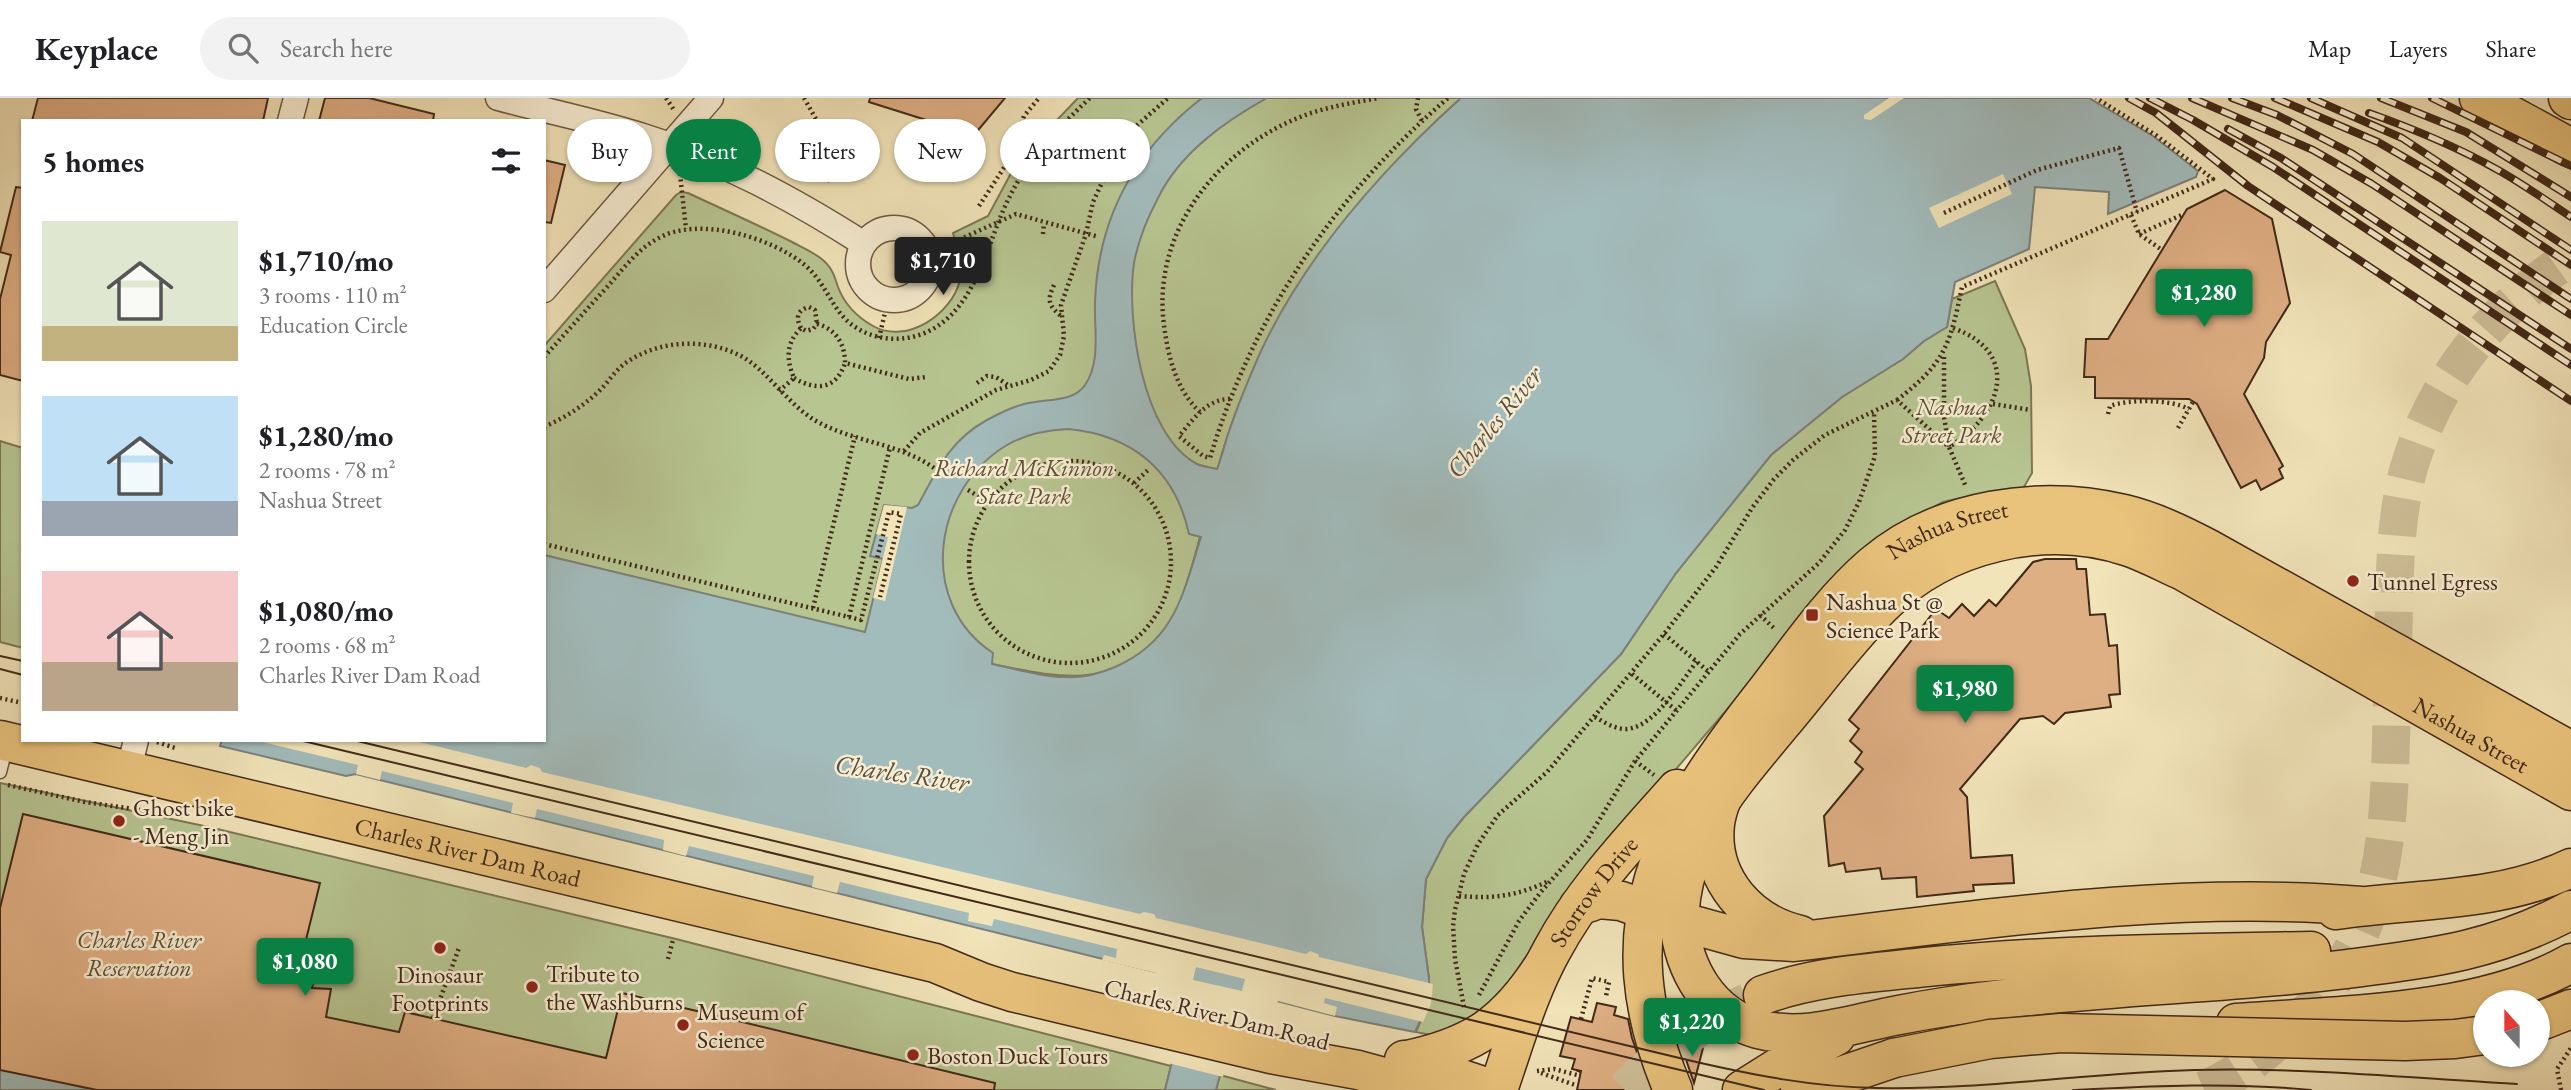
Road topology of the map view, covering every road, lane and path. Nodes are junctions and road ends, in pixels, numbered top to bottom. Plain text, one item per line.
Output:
1 (296, 98) edge
2 (498, 98) edge
3 (666, 98) edge
4 (711, 98) edge
5 (804, 98) edge
6 (1039, 98) edge
7 (1090, 98) edge
8 (1168, 98) edge
9 (1379, 98) edge
10 (1418, 98) edge
11 (1448, 98) edge
12 (2096, 98) edge
13 (2479, 98) edge
14 (671, 108) dead end
15 (291, 119) edge
16 (693, 119) edge
17 (816, 119) edge
18 (1070, 119) edge
19 (1144, 119) edge
20 (1422, 121) junction
21 (666, 144) edge
22 (2571, 148) edge
23 (666, 151) edge
24 (680, 182) edge
25 (751, 182) edge
26 (1017, 182) edge
27 (1102, 182) edge
28 (979, 206) dead end
29 (2136, 209) junction
30 (1944, 213) dead end
31 (2184, 214) dead end
32 (2131, 215) junction
33 (1000, 220) junction
34 (1044, 223) junction
35 (685, 229) junction
36 (1042, 234) dead end
37 (1086, 234) junction
38 (2139, 234) junction
39 (1099, 237) dead end
40 (864, 244) junction
41 (2162, 250) dead end
42 (929, 253) junction
43 (1054, 285) dead end
44 (546, 288) edge
45 (888, 300) junction
46 (1061, 316) junction
47 (817, 324) junction
48 (801, 328) junction
49 (1953, 328) junction
50 (879, 338) junction
51 (546, 355) edge
52 (1944, 355) junction
53 (845, 363) junction
54 (926, 377) dead end
55 (794, 378) junction
56 (977, 383) dead end
57 (1009, 385) junction
58 (779, 391) junction
59 (1230, 399) junction
60 (1897, 400) junction
61 (2193, 402) dead end
62 (1993, 404) junction
63 (2189, 409) junction
64 (2031, 410) dead end
65 (1874, 411) junction
66 (1200, 412) junction
67 (2108, 414) dead end
68 (546, 426) edge
69 (2178, 428) dead end
70 (855, 436) junction
71 (890, 447) junction
72 (1948, 447) junction
73 (904, 451) junction
74 (934, 468) dead end
75 (1148, 470) dead end
76 (1134, 483) junction
77 (968, 490) dead end
78 (1967, 491) dead end
79 (988, 502) junction
80 (546, 544) edge
81 (880, 597) dead end
82 (813, 608) junction
83 (1760, 615) junction
84 (849, 617) junction
85 (1780, 633) dead end
86 (1664, 634) junction
87 (1697, 661) junction
88 (1709, 672) junction
89 (1632, 674) junction
90 (0, 698) edge
91 (1665, 702) junction
92 (21, 703) edge
93 (1676, 711) junction
94 (1595, 717) junction
95 (1739, 725) junction
96 (3, 751) edge
97 (2571, 751) edge
98 (133, 755) edge
99 (1635, 761) junction
100 (1660, 779) dead end
101 (0, 783) edge
102 (2571, 791) edge
103 (1721, 798) junction
104 (177, 816) dead end
105 (2571, 868) edge
106 (1551, 880) junction
107 (1459, 896) junction
108 (1580, 906) junction
109 (2361, 906) junction
110 (1662, 915) junction
111 (2555, 918) edge
112 (1834, 937) junction
113 (673, 940) dead end
114 (459, 948) dead end
115 (668, 959) dead end
116 (2571, 963) edge
117 (1964, 964) junction
118 (1544, 965) junction
119 (1763, 995) tunnel mouth
120 (1606, 996) dead end
121 (1474, 1004) dead end
122 (2571, 1009) edge
123 (1466, 1017) dead end
124 (2550, 1017) edge
125 (433, 1018) dead end
126 (1883, 1018) junction
127 (1581, 1019) dead end
128 (2473, 1037) edge
129 (1268, 1040) junction
130 (2571, 1048) edge
131 (1901, 1058) junction
132 (1405, 1060) junction
133 (1579, 1070) dead end
134 (1578, 1086) dead end
135 (1431, 1090) edge
136 (1497, 1090) edge
137 (1672, 1090) edge
138 (1742, 1090) edge
139 (1800, 1090) edge
140 (2561, 1090) edge

1 - 15 street
2 - 21 street
3 - 14 path
4 - 16 street
5 - 17 path
6 - 28 path
7 - 18 path
8 - 19 path
9 - 66 path
10 - 20 path
11 - 20 path
12 - 29 path
13 - 22 main road
20 - 59 path
23 - 44 street
24 - 35 path
25 - 40 street
26 - 33 path
27 - 37 path
29 - 30 path
29 - 32 path
31 - 38 path
32 - 38 path
32 - 49 path
33 - 34 path
33 - 42 path
33 - 50 path
34 - 36 path
34 - 37 path
35 - 50 path
35 - 51 path
37 - 39 path
37 - 46 path
38 - 41 path
40 - 42 street
40 - 45 street
42 - 45 street
43 - 46 path
45 - 50 path
46 - 57 path
47 - 48 path
47 - 48 path
47 - 53 path
48 - 55 path
49 - 52 path
49 - 62 path
52 - 60 path
52 - 72 path
53 - 54 path
53 - 55 path
55 - 58 path
56 - 57 path
57 - 73 path
58 - 68 path
58 - 70 path
59 - 66 path
59 - 66 path
60 - 65 path
60 - 72 path
61 - 63 path
62 - 64 path
62 - 72 path
63 - 67 path
63 - 69 path
65 - 83 path
65 - 86 path
70 - 71 path
70 - 82 path
71 - 73 path
71 - 84 path
72 - 78 path
73 - 74 path
75 - 76 path
76 - 79 path
76 - 79 path
77 - 79 path
80 - 82 path
81 - 84 path
82 - 84 path
83 - 85 path
83 - 88 path
86 - 87 path
86 - 89 path
87 - 88 path
87 - 91 path
88 - 93 path
89 - 91 path
89 - 94 path
90 - 92 path
91 - 93 path
91 - 94 path
93 - 99 path
94 - 107 path
95 - 97 main road, Nashua Street
95 - 108 main road, Storrow Drive
95 - 110 main road, Nashua Street
96 - 98 main road, Charles River Dam Road
98 - 129 main road, Charles River Dam Road
99 - 100 path
99 - 106 path
101 - 104 path
102 - 103 main road, Nashua Street
103 - 110 main road, Nashua Street
103 - 112 main road
105 - 109 main road
106 - 107 path
106 - 121 path
107 - 123 path
108 - 110 main road
108 - 118 main road, Storrow Drive
109 - 112 main road
109 - 117 main road
110 - 112 main road
110 - 126 main road
110 - 137 main road, Nashua Street
111 - 117 main road
111 - 126 main road
113 - 115 path
114 - 125 path
116 - 131 main road
117 - 119 main road
118 - 132 main road
118 - 136 main road, Storrow Drive
120 - 127 path
122 - 124 main road
126 - 138 main road
128 - 131 main road, bridge
129 - 132 main road, Charles River Dam Road
129 - 135 main road, Charles River Dam Road
130 - 140 path
131 - 139 main road
132 - 136 main road, Charles River Dam Road
133 - 134 path

